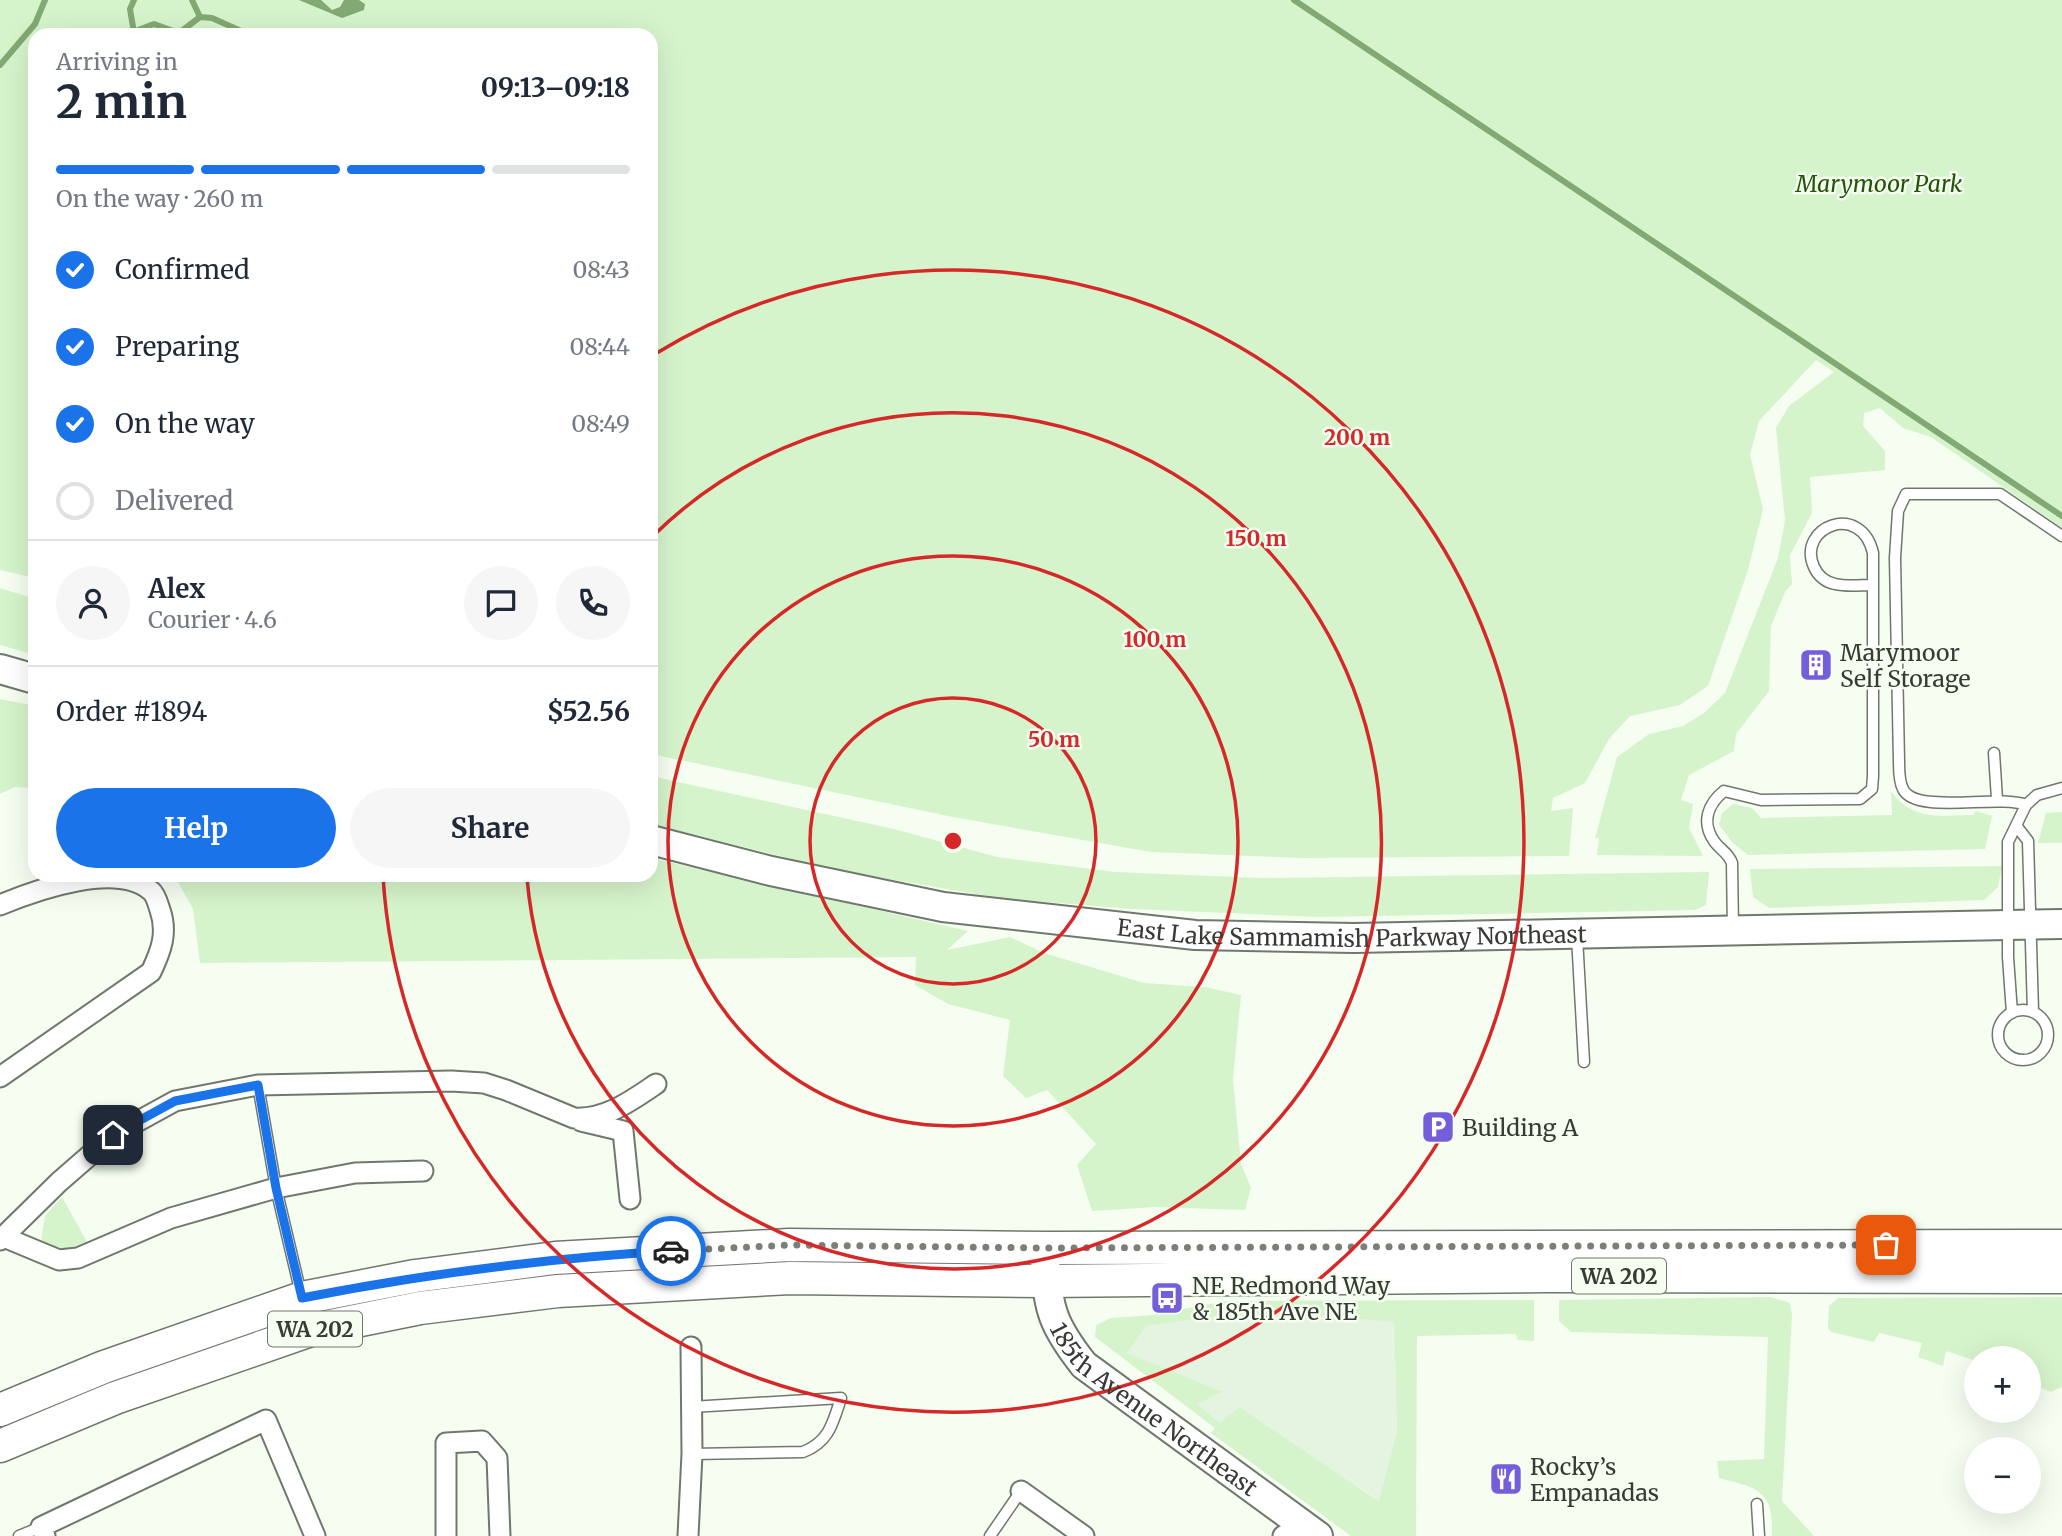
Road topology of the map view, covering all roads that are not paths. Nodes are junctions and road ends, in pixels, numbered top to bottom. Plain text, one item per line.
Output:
1 (2062, 536) edge
2 (1873, 585) junction
3 (0, 669) edge
4 (28, 677) edge
5 (1994, 753) dead end
6 (2062, 788) edge
7 (1997, 799) junction
8 (2026, 805) junction
9 (2018, 828) junction
10 (658, 842) edge
11 (80, 882) edge
12 (139, 882) edge
13 (0, 905) edge
14 (2062, 924) edge
15 (2020, 925) junction
16 (1733, 930) junction
17 (1577, 935) junction
18 (2033, 1012) junction
19 (2012, 1013) junction
20 (1584, 1062) dead end
21 (0, 1077) edge
22 (656, 1084) dead end
23 (258, 1085) junction
24 (574, 1118) junction
25 (423, 1171) dead end
26 (276, 1188) junction
27 (629, 1199) dead end
28 (3, 1239) edge
29 (2062, 1246) edge
30 (1045, 1248) junction
31 (2062, 1278) edge
32 (1046, 1281) junction
33 (302, 1298) junction
34 (691, 1347) dead end
35 (690, 1407) junction
36 (0, 1410) edge
37 (0, 1446) edge
38 (692, 1454) junction
39 (1021, 1491) joint
40 (1757, 1504) dead end
41 (43, 1531) edge
42 (1301, 1533) edge
43 (19, 1536) edge
44 (315, 1536) edge
45 (446, 1536) edge
46 (500, 1536) edge
47 (688, 1536) edge
48 (990, 1536) edge
49 (1084, 1536) edge
50 (1759, 1536) edge

1 - 7 lane
2 - 2 lane
2 - 16 lane
3 - 4 main road
5 - 7 lane
6 - 8 lane
7 - 8 lane
8 - 9 lane
9 - 15 lane
9 - 15 lane
10 - 17 main road, East Lake Sammamish Parkway Northeast
11 - 13 street
12 - 21 street
14 - 15 main road, East Lake Sammamish Parkway Northeast
15 - 16 main road, East Lake Sammamish Parkway Northeast
15 - 18 lane
15 - 19 lane
16 - 17 main road, East Lake Sammamish Parkway Northeast
17 - 20 lane
18 - 19 lane
18 - 19 lane
22 - 24 street
23 - 24 street
23 - 26 lane
23 - 28 street
24 - 27 street
25 - 26 street
26 - 28 street
26 - 33 lane
29 - 30 main road, WA 202
30 - 32 main road, 185th Avenue Northeast
30 - 33 main road, WA 202
31 - 32 main road, WA 202
32 - 37 main road, WA 202
32 - 42 main road, 185th Avenue Northeast
33 - 36 main road, WA 202
34 - 35 street
35 - 38 street
35 - 38 lane
38 - 47 street
39 - 48 lane
39 - 49 street
40 - 50 lane
41 - 43 lane
41 - 44 street
45 - 46 street

